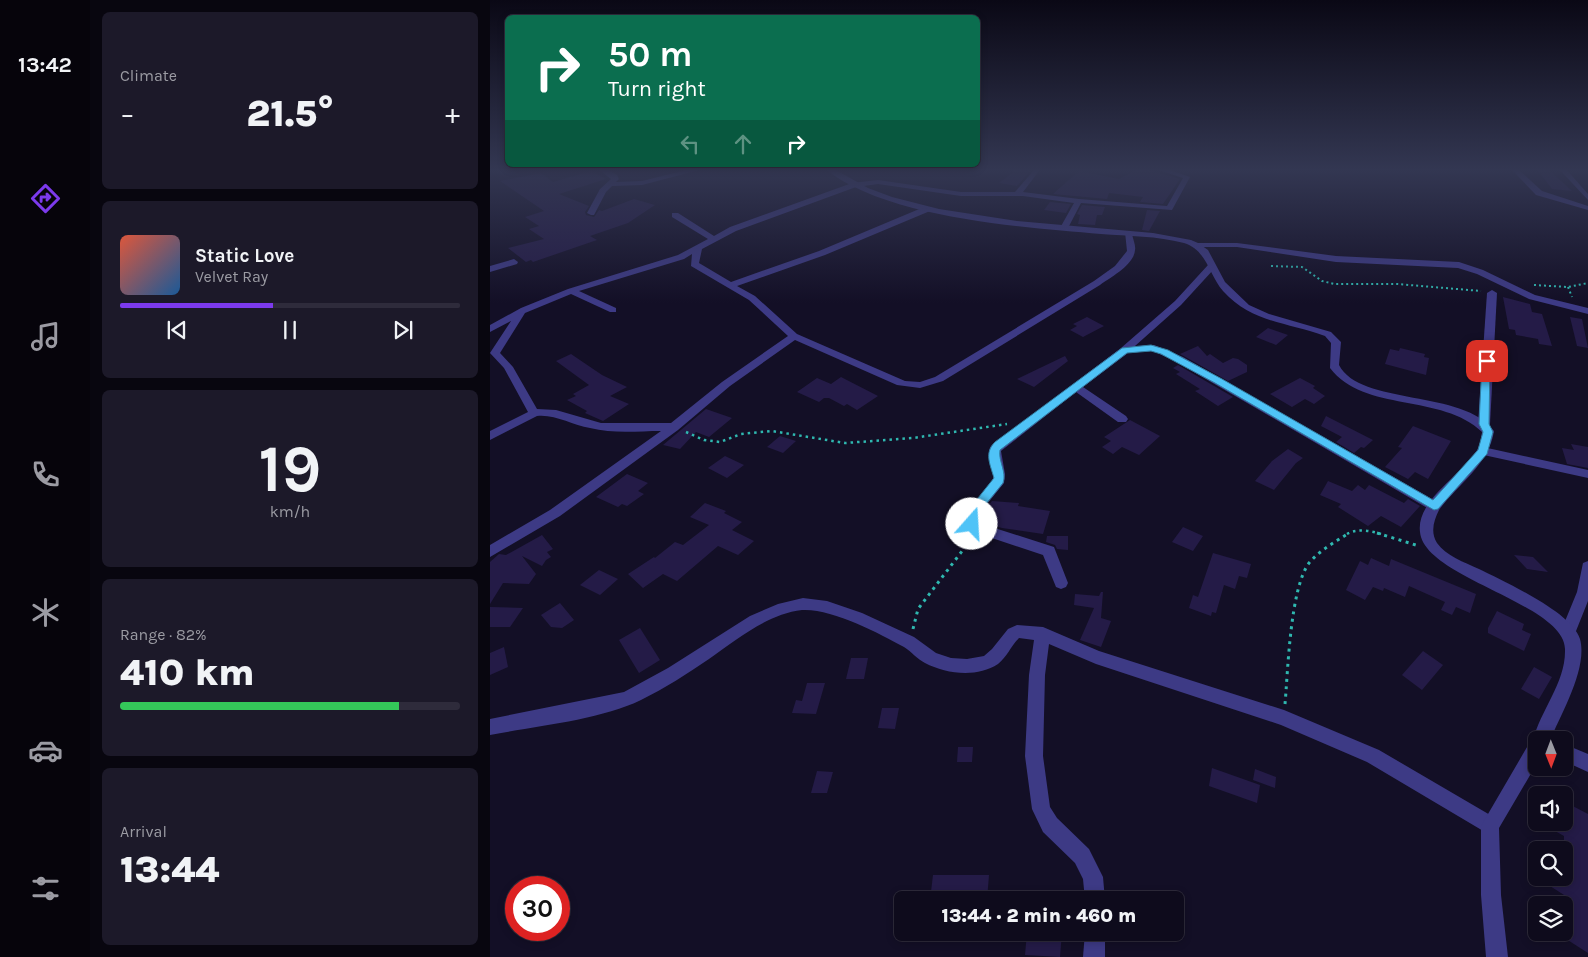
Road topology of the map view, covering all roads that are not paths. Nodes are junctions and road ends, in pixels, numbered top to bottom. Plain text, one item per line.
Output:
1 (776, 214) edge
2 (911, 214) edge
3 (964, 214) edge
4 (1072, 214) edge
5 (675, 215) dead end
6 (1064, 228) junction
7 (1128, 234) junction
8 (714, 239) junction
9 (1198, 245) junction
10 (698, 249) junction
11 (514, 262) dead end
12 (1210, 266) junction
13 (490, 269) edge
14 (730, 285) junction
15 (571, 291) junction
16 (1492, 293) road end
17 (524, 310) junction
18 (613, 310) dead end
19 (1588, 311) edge
20 (490, 329) edge
21 (794, 336) junction
22 (1125, 350) junction
23 (1076, 388) junction
24 (534, 413) junction
25 (1122, 419) dead end
26 (1484, 424) junction
27 (675, 426) junction
28 (490, 436) edge
29 (1483, 451) junction
30 (1588, 474) edge
31 (1434, 506) junction
32 (490, 552) edge
33 (1588, 567) edge
34 (1061, 582) dead end
35 (1569, 631) junction
36 (1043, 634) junction
37 (490, 727) edge
38 (1545, 731) edge
39 (1573, 756) edge
40 (1528, 763) edge
41 (1588, 763) edge
42 (1490, 826) junction
43 (1094, 891) edge
44 (1095, 941) edge
45 (1094, 957) edge
46 (1497, 957) edge

1 - 8 street
2 - 14 street
3 - 6 street
4 - 6 street
5 - 8 street
6 - 7 street
7 - 9 street
7 - 21 street
8 - 10 street
9 - 12 street
9 - 19 street
10 - 14 street
10 - 15 street
11 - 13 street
12 - 22 street
12 - 26 street
14 - 21 street
15 - 17 street
15 - 18 street
16 - 26 street
17 - 20 street
17 - 24 street
21 - 27 street
22 - 23 street
22 - 31 street
23 - 25 street
23 - 34 street
24 - 27 street
24 - 28 street
26 - 29 street
27 - 32 street
29 - 30 street
29 - 31 street
31 - 35 street
33 - 35 street
35 - 38 street
36 - 37 street
36 - 42 street
36 - 43 street
39 - 41 street
40 - 42 street
42 - 46 street
44 - 45 street

